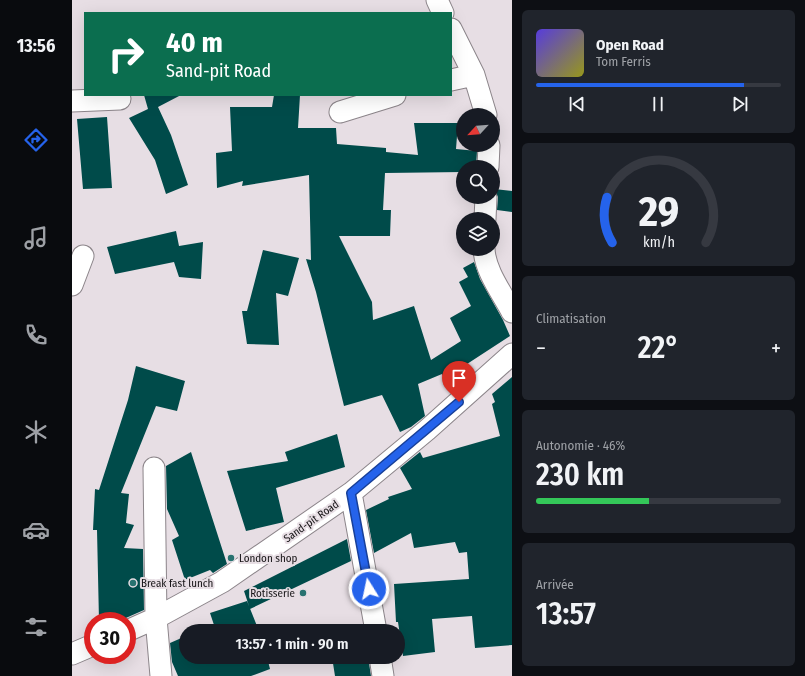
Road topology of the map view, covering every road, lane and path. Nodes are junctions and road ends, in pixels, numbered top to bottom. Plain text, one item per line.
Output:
1 (437, 0) edge
2 (443, 12) edge
3 (452, 31) edge
4 (474, 75) junction
5 (452, 80) edge
6 (392, 96) edge
7 (120, 99) dead end
8 (72, 101) edge
9 (484, 108) edge
10 (340, 112) dead end
11 (83, 256) dead end
12 (484, 256) edge
13 (72, 285) edge
14 (512, 312) edge
15 (512, 354) edge
16 (154, 468) dead end
17 (351, 493) junction
18 (156, 618) junction
19 (375, 624) edge
20 (136, 627) edge
21 (84, 649) edge
22 (72, 654) edge
23 (381, 664) edge
24 (161, 676) edge
25 (383, 676) edge

1 - 2 street
3 - 4 street
4 - 5 street
4 - 9 street
6 - 10 street
7 - 8 street
11 - 13 street
12 - 14 street
15 - 17 street, Sand-pit Road
16 - 18 street
17 - 18 street, Sand-pit Road
17 - 19 street
18 - 20 street, Sand-pit Road
18 - 24 street
21 - 22 street
23 - 25 street

